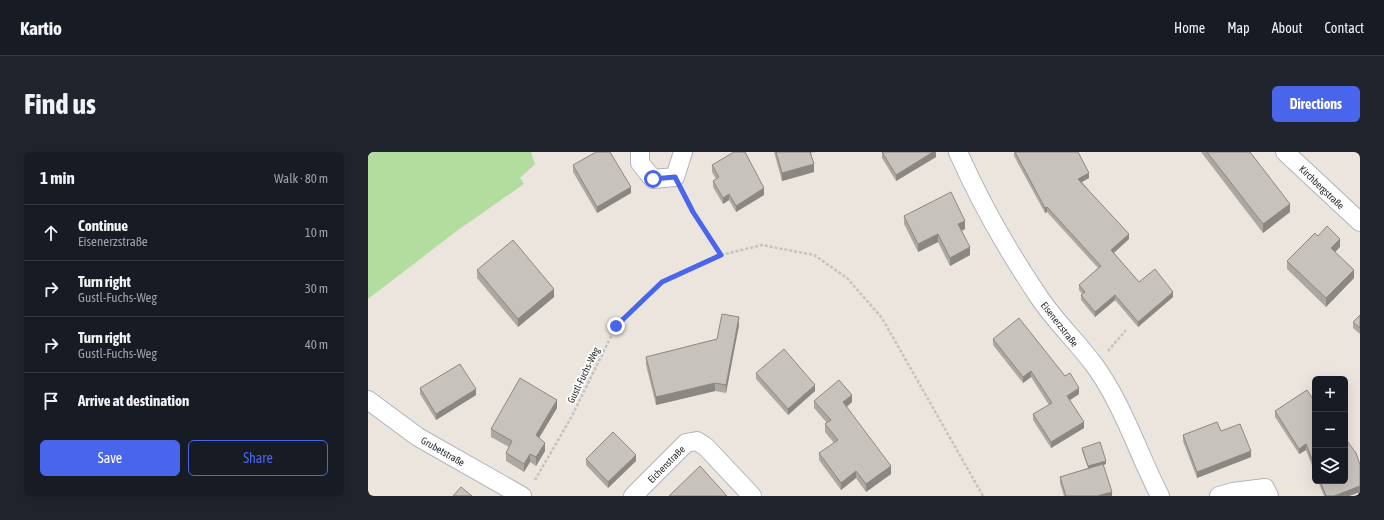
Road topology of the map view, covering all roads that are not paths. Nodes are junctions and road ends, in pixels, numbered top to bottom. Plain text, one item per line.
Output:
1 (640, 152) edge
2 (683, 152) edge
3 (958, 152) edge
4 (1285, 152) edge
5 (1360, 222) edge
6 (368, 400) edge
7 (527, 490) edge
8 (633, 496) edge
9 (752, 496) edge
10 (1160, 496) edge
11 (1220, 496) edge
12 (1269, 496) edge

1 - 2 street
3 - 10 street, Eisenerzstraße
4 - 5 street, Kirchbergstraße
6 - 7 street, Grubetstraße
8 - 9 street, Eichenstraße
11 - 12 street

